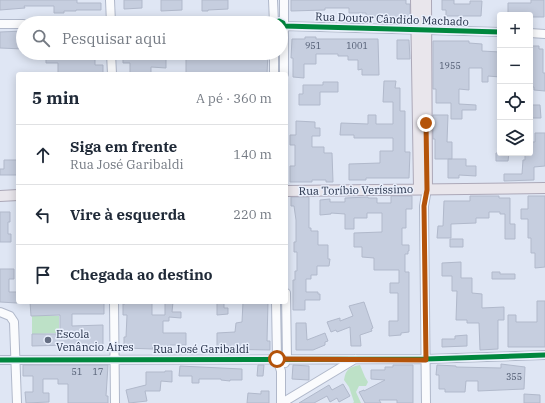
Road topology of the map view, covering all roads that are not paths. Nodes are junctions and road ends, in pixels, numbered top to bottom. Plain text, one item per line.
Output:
1 (110, 0) edge
2 (273, 0) edge
3 (284, 0) edge
4 (416, 0) edge
5 (426, 0) edge
6 (111, 16) edge
7 (274, 16) edge
8 (283, 16) edge
9 (0, 24) edge
10 (16, 24) edge
11 (288, 28) edge
12 (421, 30) junction
13 (497, 32) edge
14 (533, 34) edge
15 (545, 34) edge
16 (111, 60) edge
17 (274, 60) edge
18 (284, 60) edge
19 (112, 72) edge
20 (274, 72) edge
21 (284, 72) edge
22 (545, 188) edge
23 (423, 190) junction
24 (288, 191) edge
25 (16, 195) edge
26 (0, 196) edge
27 (114, 304) edge
28 (276, 304) edge
29 (286, 304) edge
30 (0, 312) edge
31 (545, 355) edge
32 (115, 359) junction
33 (277, 359) junction
34 (287, 359) junction
35 (356, 359) junction
36 (0, 360) edge
37 (16, 360) junction
38 (426, 360) junction
39 (281, 371) junction
40 (17, 403) edge
41 (115, 403) edge
42 (282, 403) edge
43 (426, 403) edge

1 - 6 street
2 - 7 street
3 - 8 street
4 - 12 main road
5 - 12 main road
9 - 10 street
11 - 12 street, Rua Doutor Cândido Machado
12 - 13 street, Rua Doutor Cândido Machado
12 - 23 main road
14 - 15 street
16 - 19 street
17 - 20 street
18 - 21 street
22 - 23 main road, Rua Toríbio Veríssimo
23 - 24 main road, Rua Toríbio Veríssimo
23 - 38 street
25 - 26 main road
27 - 32 street
28 - 33 street
29 - 34 street
30 - 37 street
31 - 38 street, Rua José Garibaldi
32 - 33 street, Rua José Garibaldi
32 - 37 street, Rua José Garibaldi
32 - 41 street
33 - 34 street, Rua José Garibaldi
33 - 39 street
34 - 35 street, Rua José Garibaldi
34 - 39 street
35 - 38 street, Rua José Garibaldi
35 - 42 street
36 - 37 street, Rua José Garibaldi
37 - 40 street
38 - 43 street
39 - 42 street

